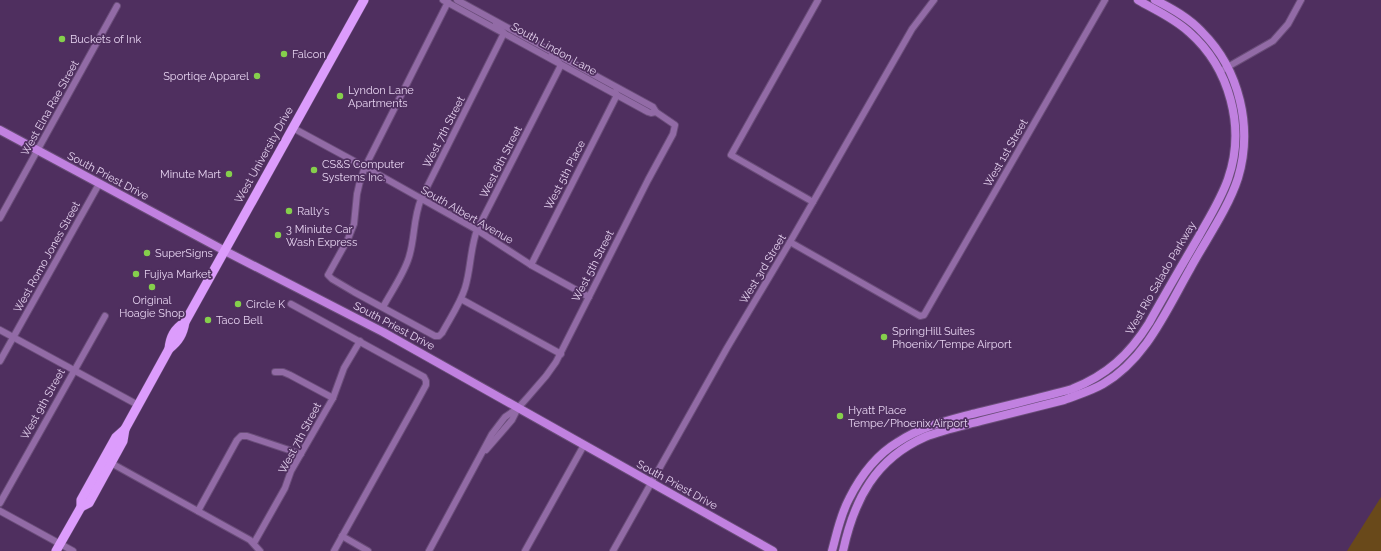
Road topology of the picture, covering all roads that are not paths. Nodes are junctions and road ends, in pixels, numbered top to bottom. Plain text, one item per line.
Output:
1 (364, 0) edge
2 (457, 0) edge
3 (818, 0) edge
4 (934, 0) edge
5 (1105, 0) edge
6 (1138, 0) edge
7 (1155, 0) edge
8 (1301, 0) edge
9 (446, 1) edge
10 (117, 6) dead end
11 (478, 12) junction
12 (492, 20) junction
13 (504, 33) junction
14 (548, 50) junction
15 (561, 65) junction
16 (1227, 67) junction
17 (1220, 71) junction
18 (603, 80) junction
19 (617, 95) junction
20 (656, 112) junction
21 (675, 125) joint
22 (293, 128) junction
23 (0, 130) edge
24 (38, 151) junction
25 (365, 167) junction
26 (99, 184) junction
27 (421, 199) junction
28 (813, 202) junction
29 (0, 218) edge
30 (477, 230) junction
31 (790, 242) junction
32 (225, 251) junction
33 (531, 265) junction
34 (589, 296) junction
35 (461, 299) junction
36 (291, 304) dead end
37 (383, 307) junction
38 (104, 316) dead end
39 (0, 330) edge
40 (439, 336) joint
41 (13, 337) junction
42 (360, 341) junction
43 (561, 354) junction
44 (0, 361) edge
45 (74, 370) junction
46 (275, 372) dead end
47 (1092, 385) junction
48 (1055, 393) junction
49 (333, 398) junction
50 (138, 405) junction
51 (518, 408) junction
52 (1026, 410) junction
53 (125, 429) junction
54 (916, 432) junction
55 (584, 445) junction
56 (301, 454) junction
57 (111, 463) junction
58 (881, 468) junction
59 (651, 482) junction
60 (0, 503) edge
61 (81, 507) junction
62 (0, 511) edge
63 (198, 511) junction
64 (342, 536) junction
65 (254, 543) junction
66 (58, 548) edge
67 (429, 550) edge
68 (73, 551) edge
69 (260, 551) edge
70 (334, 551) edge
71 (368, 551) edge
72 (525, 551) edge
73 (612, 551) edge
74 (773, 551) edge
75 (832, 551) edge
76 (843, 551) edge

1 - 22 main road, West University Drive
2 - 11 street, South Lindon Lane
3 - 28 street
4 - 28 street, West 3rd Street
5 - 31 street, West 1st Street
6 - 17 main road, West Rio Salado Parkway
7 - 16 main road, West Rio Salado Parkway
8 - 16 street
9 - 11 street
9 - 13 street, South Lindon Lane
9 - 25 street
10 - 24 street, West Elna Rae Street
11 - 12 street, South Lindon Lane
12 - 13 street
12 - 14 street, South Lindon Lane
13 - 15 street, South Lindon Lane
13 - 27 street, West 7th Street
14 - 15 street
14 - 18 street, South Lindon Lane
15 - 19 street, South Lindon Lane
15 - 30 street, West 6th Street
16 - 17 street
16 - 47 main road, West Rio Salado Parkway
17 - 47 main road, West Rio Salado Parkway
18 - 19 street
18 - 20 street, South Lindon Lane
19 - 20 street, South Lindon Lane
19 - 33 street, West 5th Place
20 - 21 street, South Lindon Lane
21 - 34 street, West 5th Street
22 - 25 street, South Albert Avenue
22 - 32 main road, West University Drive
23 - 24 main road, South Priest Drive
24 - 26 main road, South Priest Drive
24 - 29 street, West Elna Rae Street
25 - 27 street, South Albert Avenue
25 - 37 street, South Priest Drive
26 - 32 main road, South Priest Drive
26 - 41 street, West Romo Jones Street
27 - 30 street, South Albert Avenue
27 - 37 street, West 7th Street
28 - 31 street, West 3rd Street
30 - 33 street, South Albert Avenue
30 - 35 street, West 6th Street
31 - 59 street, West 3rd Street
32 - 50 main road, West University Drive
32 - 51 main road, South Priest Drive
33 - 34 street, South Albert Avenue
34 - 43 street, West 5th Street
35 - 40 street, West 6th Street
35 - 43 street
36 - 42 street
37 - 40 street, South Priest Drive
38 - 45 street, West 9th Street
39 - 41 street
41 - 44 street, West Romo Jones Street
41 - 45 street
42 - 49 street, West 7th Street
42 - 64 street
43 - 51 street, West 5th Street
45 - 50 street
45 - 60 street, West 9th Street
46 - 49 street
47 - 48 main road, West Rio Salado Parkway
47 - 52 main road, West Rio Salado Parkway
48 - 52 main road
48 - 54 main road, West Rio Salado Parkway
49 - 56 street, West 7th Street
50 - 53 main road, West University Drive
51 - 55 main road, South Priest Drive
51 - 67 street, West 5th Street
52 - 58 main road, West Rio Salado Parkway
53 - 57 main road, West University Drive
53 - 61 main road, West University Drive
54 - 58 main road
54 - 75 main road, West Rio Salado Parkway
55 - 59 main road, South Priest Drive
55 - 72 street
56 - 63 street
56 - 65 street, West 7th Street
57 - 61 main road, West University Drive
57 - 63 street
58 - 76 main road, West Rio Salado Parkway
59 - 73 street, West 3rd Street
59 - 74 main road, South Priest Drive
61 - 66 main road, West University Drive
62 - 66 street
63 - 65 street
64 - 70 street
64 - 71 street
65 - 69 street
66 - 68 street

